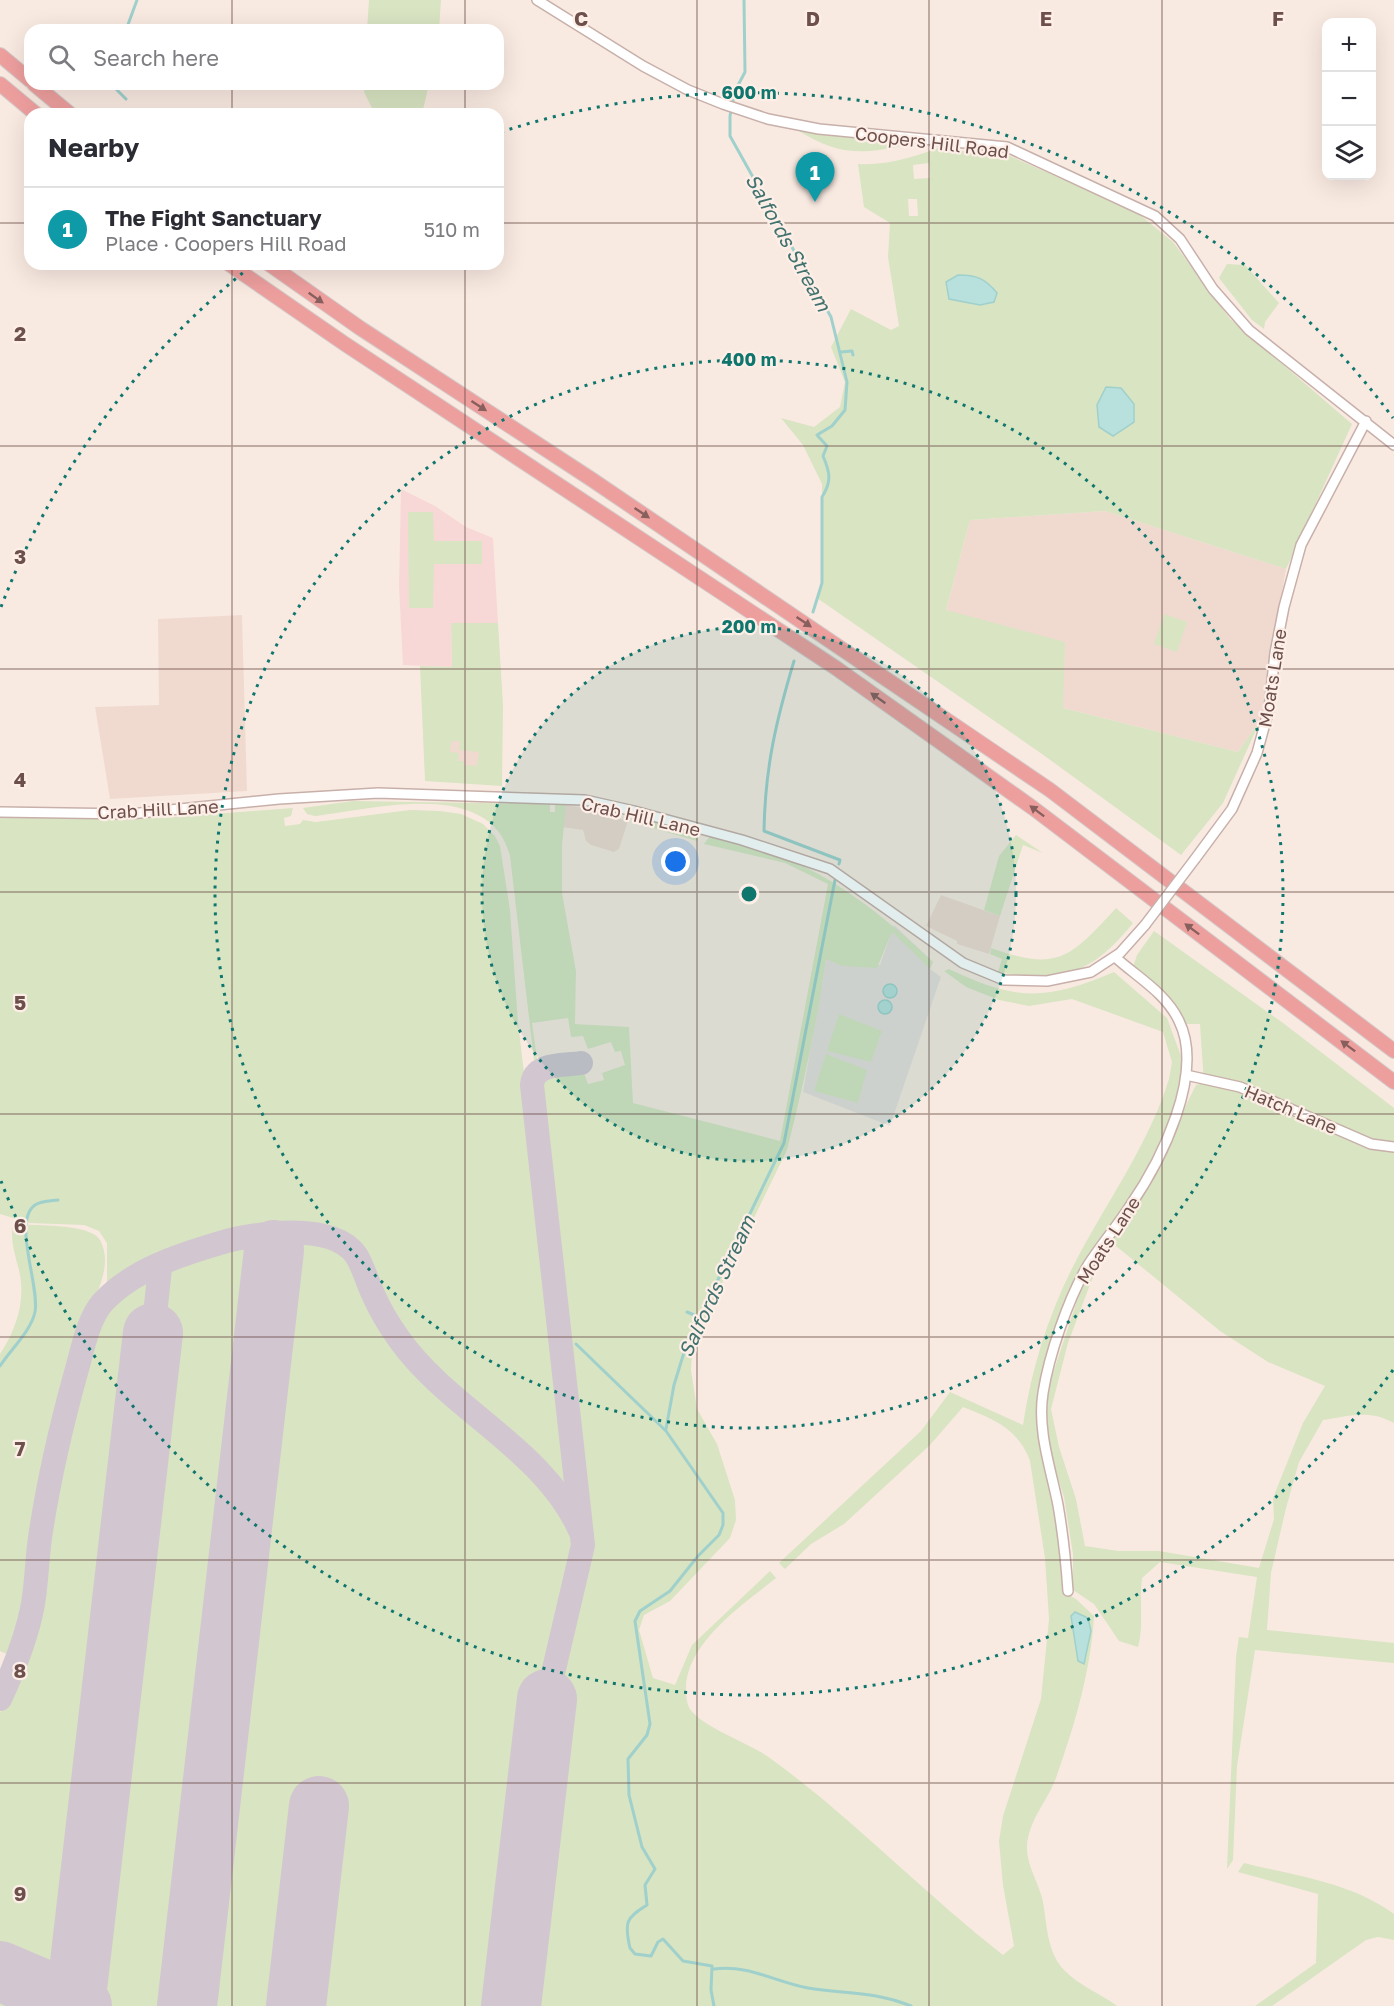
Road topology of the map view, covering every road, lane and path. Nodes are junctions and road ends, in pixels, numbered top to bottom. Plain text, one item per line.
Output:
1 (537, 0) edge
2 (0, 55) edge
3 (24, 75) edge
4 (0, 84) edge
5 (41, 90) edge
6 (29, 108) edge
7 (63, 108) edge
8 (238, 270) edge
9 (278, 270) edge
10 (1366, 421) junction
11 (1394, 445) edge
12 (0, 812) edge
13 (1126, 947) joint
14 (1115, 957) junction
15 (1394, 1051) edge
16 (1186, 1075) junction
17 (1394, 1082) edge
18 (1394, 1148) edge
19 (1068, 1591) dead end

1 - 10 street, Coopers Hill Road
2 - 3 highway
4 - 6 highway
5 - 7 highway
17 -> 8 highway
9 -> 15 highway
10 - 11 street, Coopers Hill Road
10 - 13 street, Moats Lane, bridge
12 - 14 street, Crab Hill Lane
13 - 14 street, Crab Hill Lane
14 - 16 street, Moats Lane
16 - 18 street, Hatch Lane
16 - 19 street, Moats Lane

